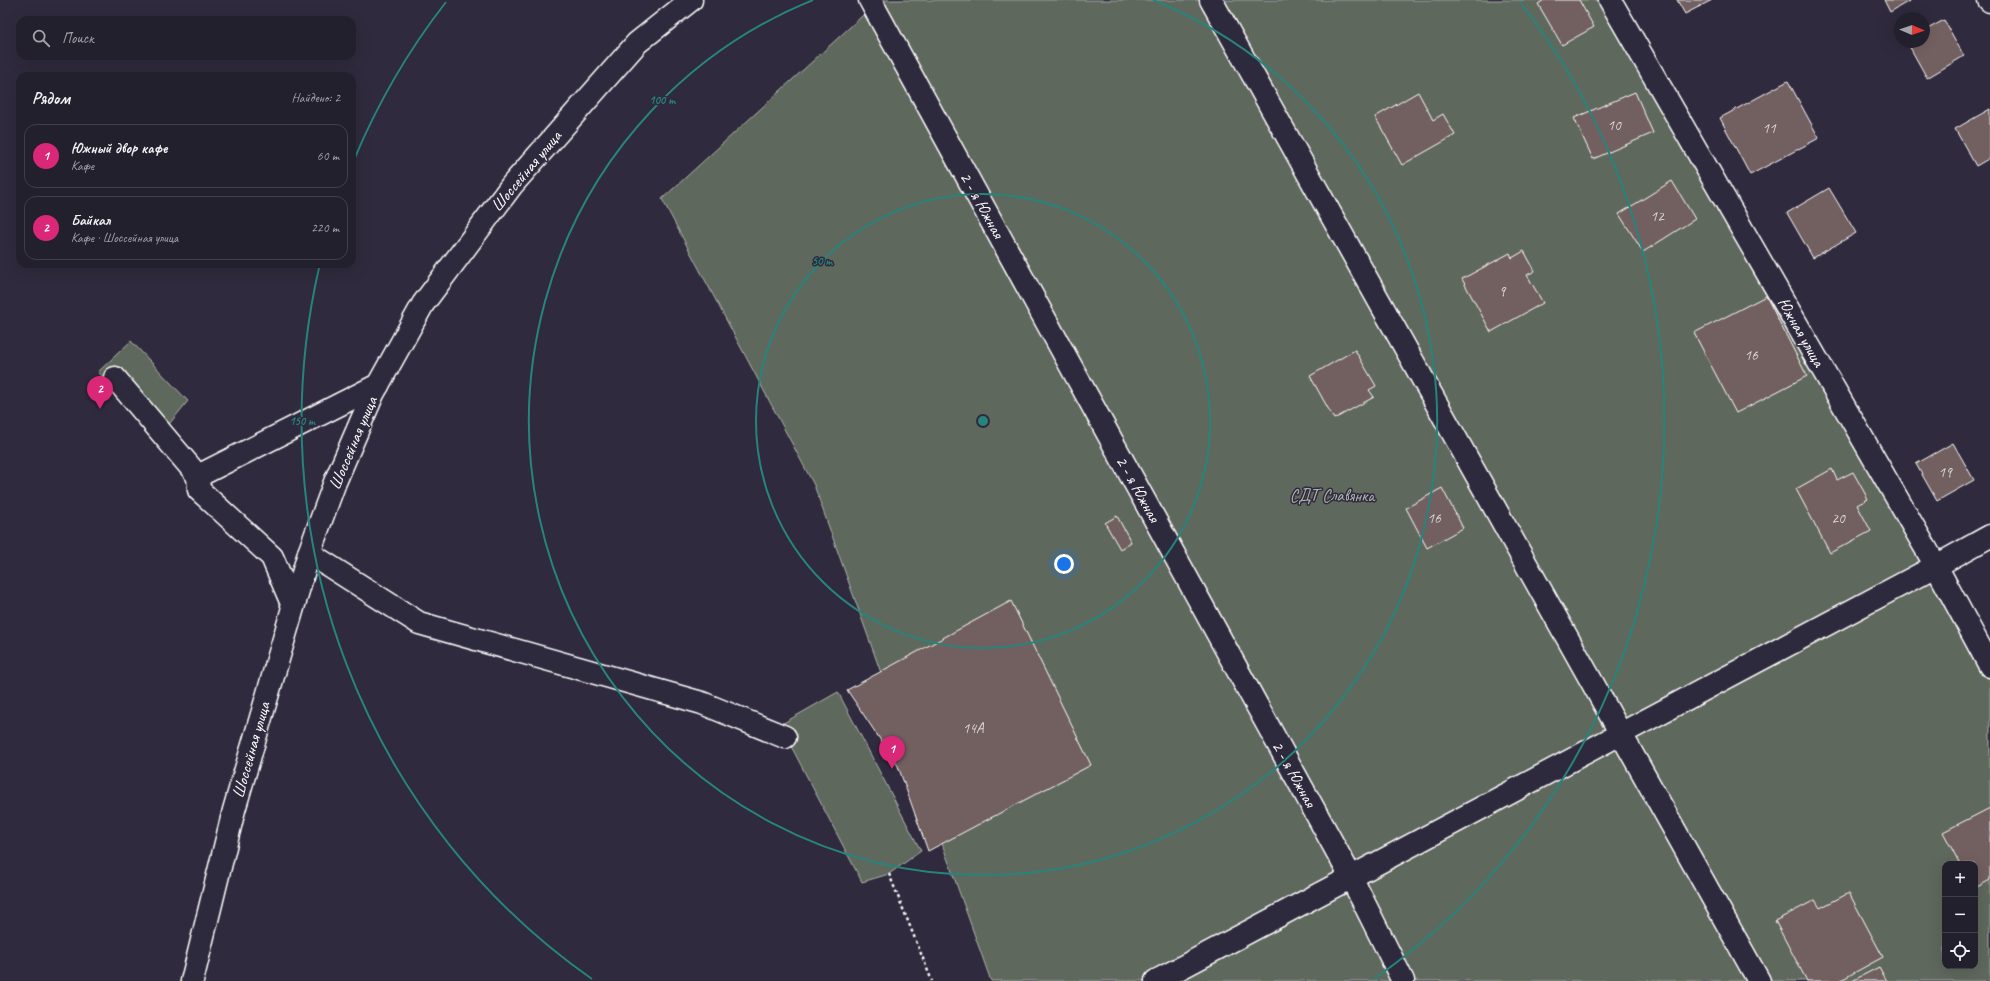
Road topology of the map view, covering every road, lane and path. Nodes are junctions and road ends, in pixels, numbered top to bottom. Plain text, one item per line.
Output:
1 (691, 0) edge
2 (870, 0) edge
3 (1211, 0) edge
4 (1610, 0) edge
5 (115, 378) dead end
6 (378, 385) junction
7 (198, 476) junction
8 (1990, 536) edge
9 (309, 553) junction
10 (1936, 566) junction
11 (293, 606) junction
12 (1990, 666) edge
13 (1620, 734) junction
14 (786, 737) dead end
15 (889, 874) dead end
16 (1351, 877) junction
17 (192, 981) edge
18 (932, 981) edge
19 (1156, 981) edge
20 (1403, 981) edge
21 (1760, 981) edge

1 - 6 street, Шоссейная улица
2 - 16 street, 2 - я Южная
3 - 13 street
4 - 10 street, Южная улица
5 - 7 street
6 - 7 street
6 - 9 street, Шоссейная улица
7 - 11 street
8 - 10 street
9 - 11 street, Шоссейная улица
9 - 14 street
10 - 12 street, Южная улица
10 - 13 street
11 - 17 street, Шоссейная улица
13 - 16 street
13 - 21 street
15 - 18 path
16 - 19 street
16 - 20 street, 2 - я Южная

